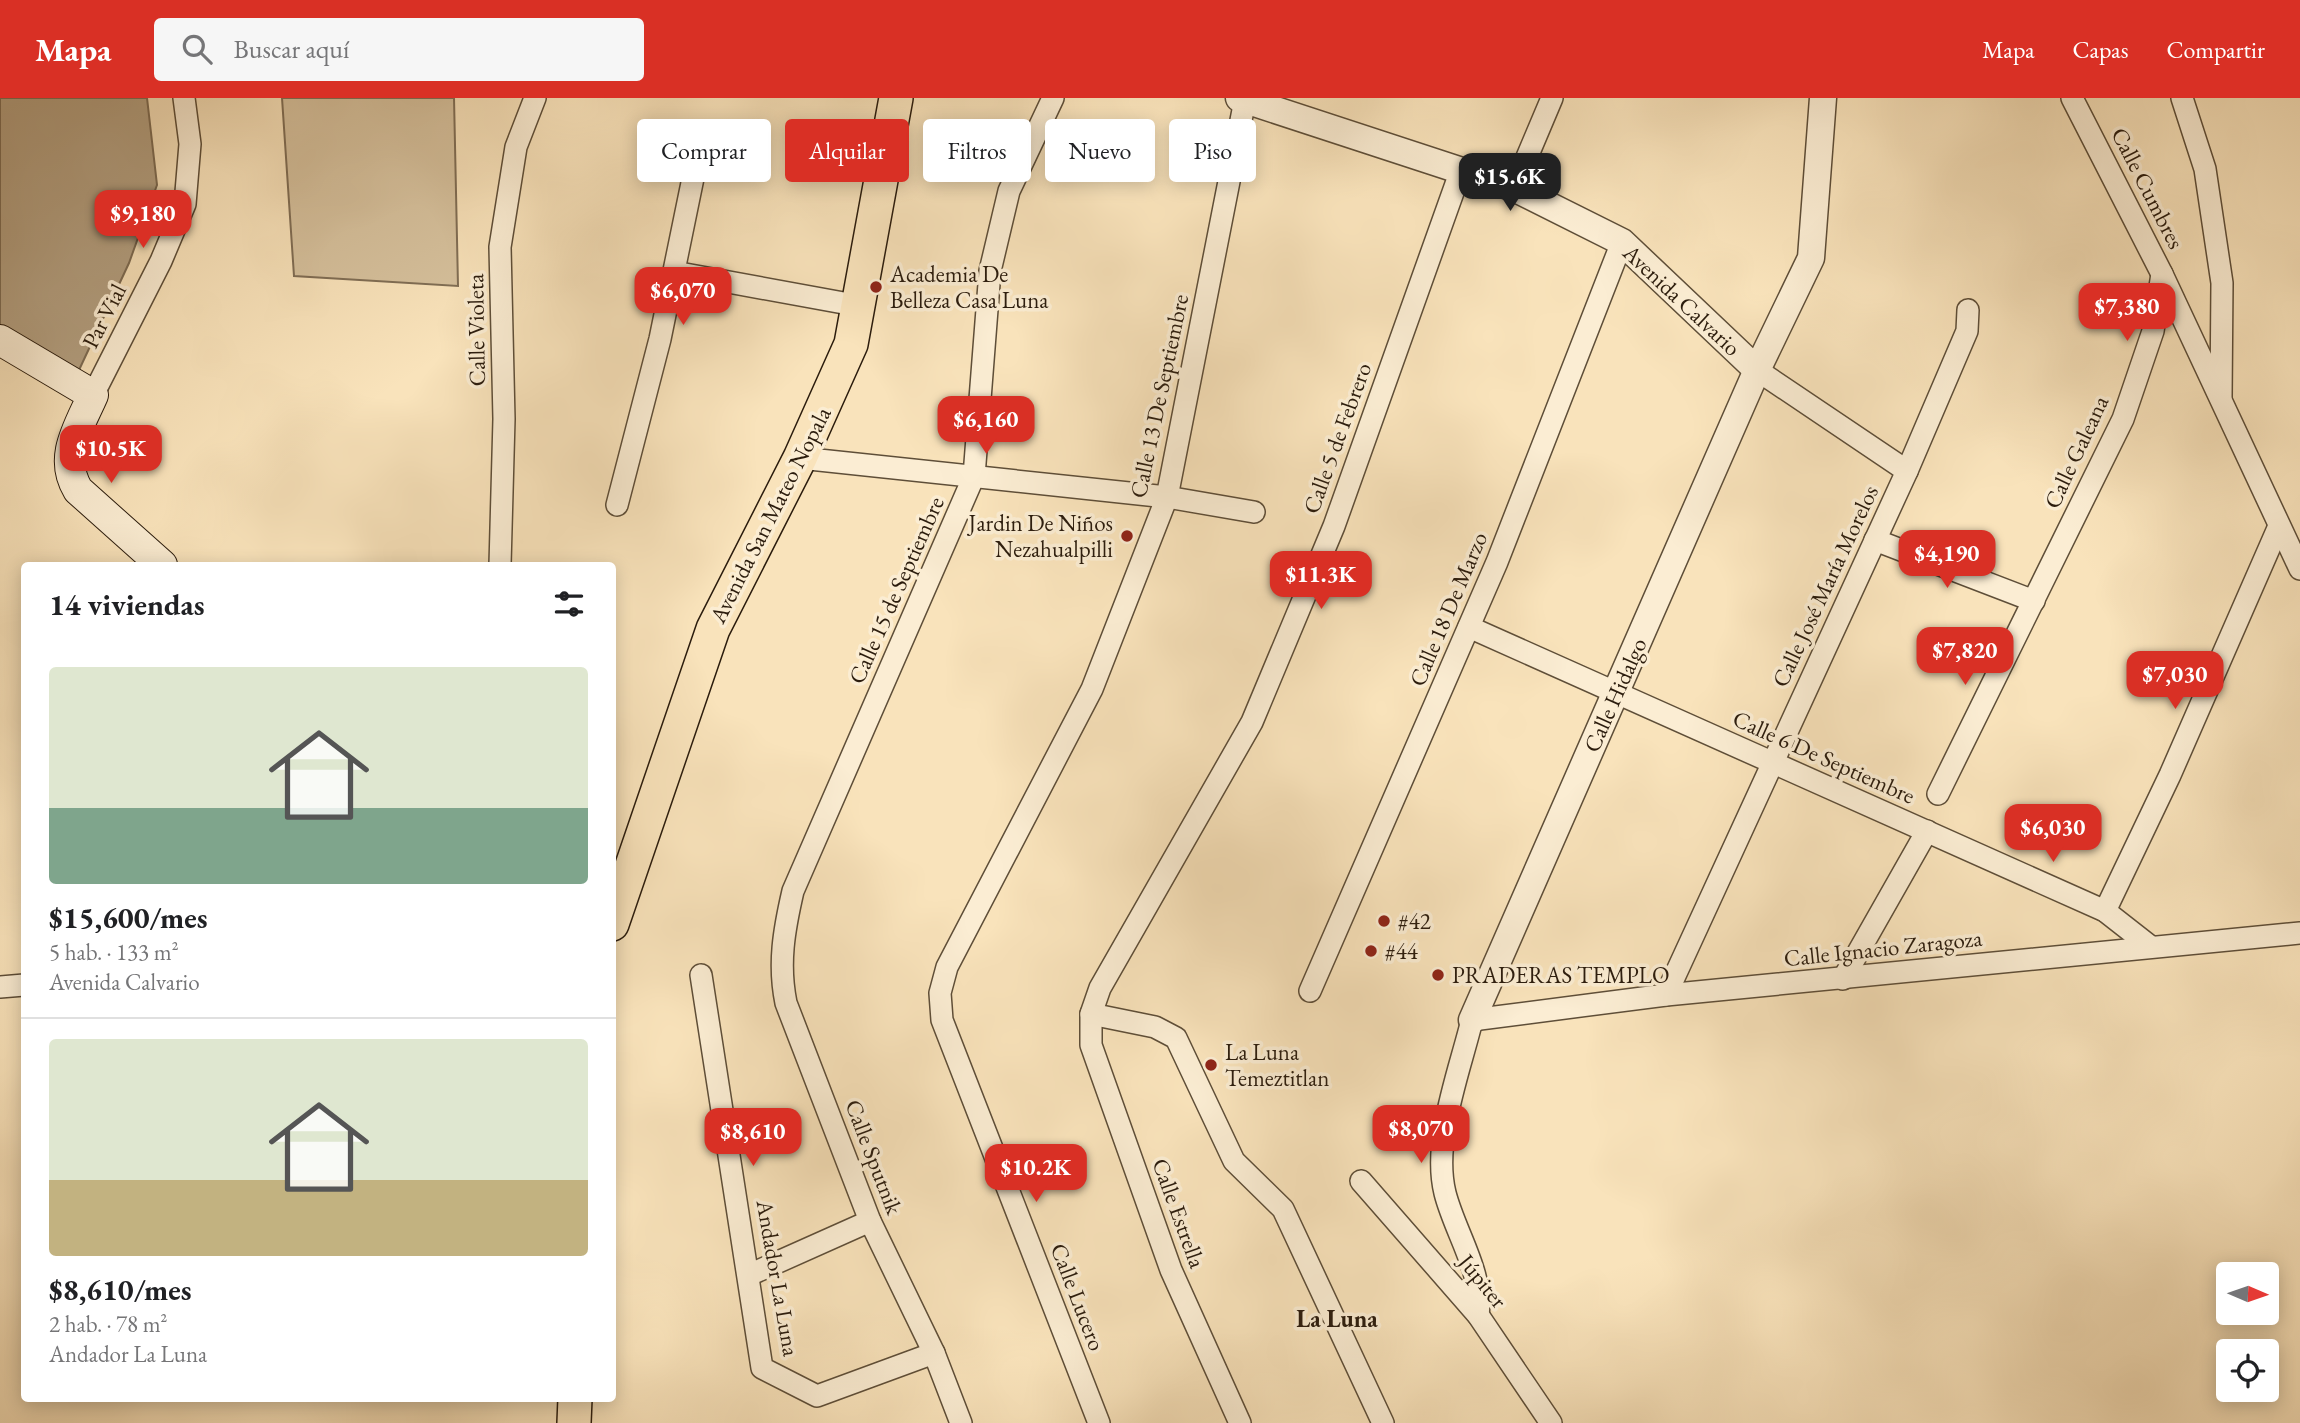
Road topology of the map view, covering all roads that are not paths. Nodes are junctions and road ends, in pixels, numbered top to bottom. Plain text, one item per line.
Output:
1 (184, 98) edge
2 (535, 98) edge
3 (897, 98) edge
4 (1053, 98) edge
5 (1552, 98) edge
6 (1823, 98) edge
7 (2072, 98) edge
8 (2182, 98) edge
9 (1242, 99) edge
10 (1461, 170) junction
11 (692, 182) edge
12 (1514, 188) junction
13 (1622, 242) junction
14 (674, 272) junction
15 (2162, 274) junction
16 (860, 306) junction
17 (1968, 310) dead end
18 (0, 340) edge
19 (1757, 370) junction
20 (93, 395) junction
21 (2221, 403) junction
22 (800, 458) junction
23 (1907, 471) junction
24 (974, 476) junction
25 (1167, 497) junction
26 (617, 505) dead end
27 (1254, 512) dead end
28 (2279, 526) junction
29 (1875, 540) junction
30 (159, 562) edge
31 (500, 562) edge
32 (2300, 569) edge
33 (2034, 601) junction
34 (1469, 627) junction
35 (1616, 692) junction
36 (1773, 764) junction
37 (1938, 793) dead end
38 (1927, 831) junction
39 (2105, 911) junction
40 (616, 912) edge
41 (2300, 933) edge
42 (2151, 947) junction
43 (780, 974) joint
44 (701, 975) dead end
45 (1843, 979) junction
46 (21, 985) edge
47 (0, 987) edge
48 (1310, 991) dead end
49 (940, 993) joint
50 (1666, 995) junction
51 (1091, 1014) junction
52 (1472, 1020) junction
53 (1361, 1181) dead end
54 (870, 1222) junction
55 (749, 1275) junction
56 (1478, 1315) junction
57 (934, 1353) junction
58 (575, 1402) edge
59 (574, 1423) edge
60 (961, 1423) edge
61 (1099, 1423) edge
62 (1240, 1423) edge
63 (1383, 1423) edge
64 (1551, 1423) edge

1 - 20 street, Par Vial
2 - 31 street, Calle Violeta
3 - 16 main road, Avenida San Mateo Nopala
4 - 24 street, Calle 15 de Septiembre
5 - 12 street
6 - 19 street, Calle Hidalgo
7 - 15 street, Calle Cumbres
8 - 21 street
9 - 10 street, Avenida Calvario
9 - 25 street, Calle 13 De Septiembre
10 - 12 street, Avenida Calvario
10 - 51 street, Calle 5 de Febrero
11 - 14 street
12 - 13 street, Avenida Calvario
13 - 19 street, Avenida Calvario
13 - 34 street, Calle 18 De Marzo
14 - 16 street
14 - 26 street
15 - 21 street, Calle Cumbres
15 - 33 street, Calle Galeana
16 - 22 main road, Avenida San Mateo Nopala
17 - 23 street, Calle José María Morelos
18 - 20 main road
19 - 23 street, Avenida Calvario
19 - 35 street, Calle Hidalgo
20 - 30 main road
21 - 28 street, Calle Cumbres
22 - 24 street
22 - 40 main road, Avenida San Mateo Nopala
23 - 29 street, Calle José María Morelos
24 - 25 street
24 - 43 street, Calle 15 de Septiembre
25 - 27 street
25 - 49 street, Calle 13 De Septiembre
28 - 32 street, Calle Cumbres
28 - 39 street
29 - 33 street
29 - 36 street, Calle José María Morelos
33 - 37 street, Calle Galeana
34 - 35 street, Calle 6 De Septiembre
34 - 48 street, Calle 18 De Marzo
35 - 36 street, Calle 6 De Septiembre
35 - 52 street, Calle Hidalgo
36 - 38 street, Calle 6 De Septiembre
36 - 50 street, Calle José María Morelos
38 - 39 street, Calle 6 De Septiembre
38 - 45 street
39 - 42 street, Calle 6 De Septiembre
41 - 42 street, Calle Ignacio Zaragoza
42 - 45 street, Calle Ignacio Zaragoza
43 - 54 street, Calle Sputnik
44 - 55 street, Andador La Luna
45 - 50 street, Calle Ignacio Zaragoza
46 - 47 street
49 - 61 street, Calle Lucero
50 - 52 street, Calle Ignacio Zaragoza
51 - 62 street, Calle Estrella
51 - 63 street
52 - 56 street
53 - 56 street, Júpiter
54 - 55 street
54 - 57 street, Calle Sputnik
55 - 57 street, Andador La Luna
56 - 64 street, Júpiter
57 - 60 street, Calle Sputnik
58 - 59 main road

